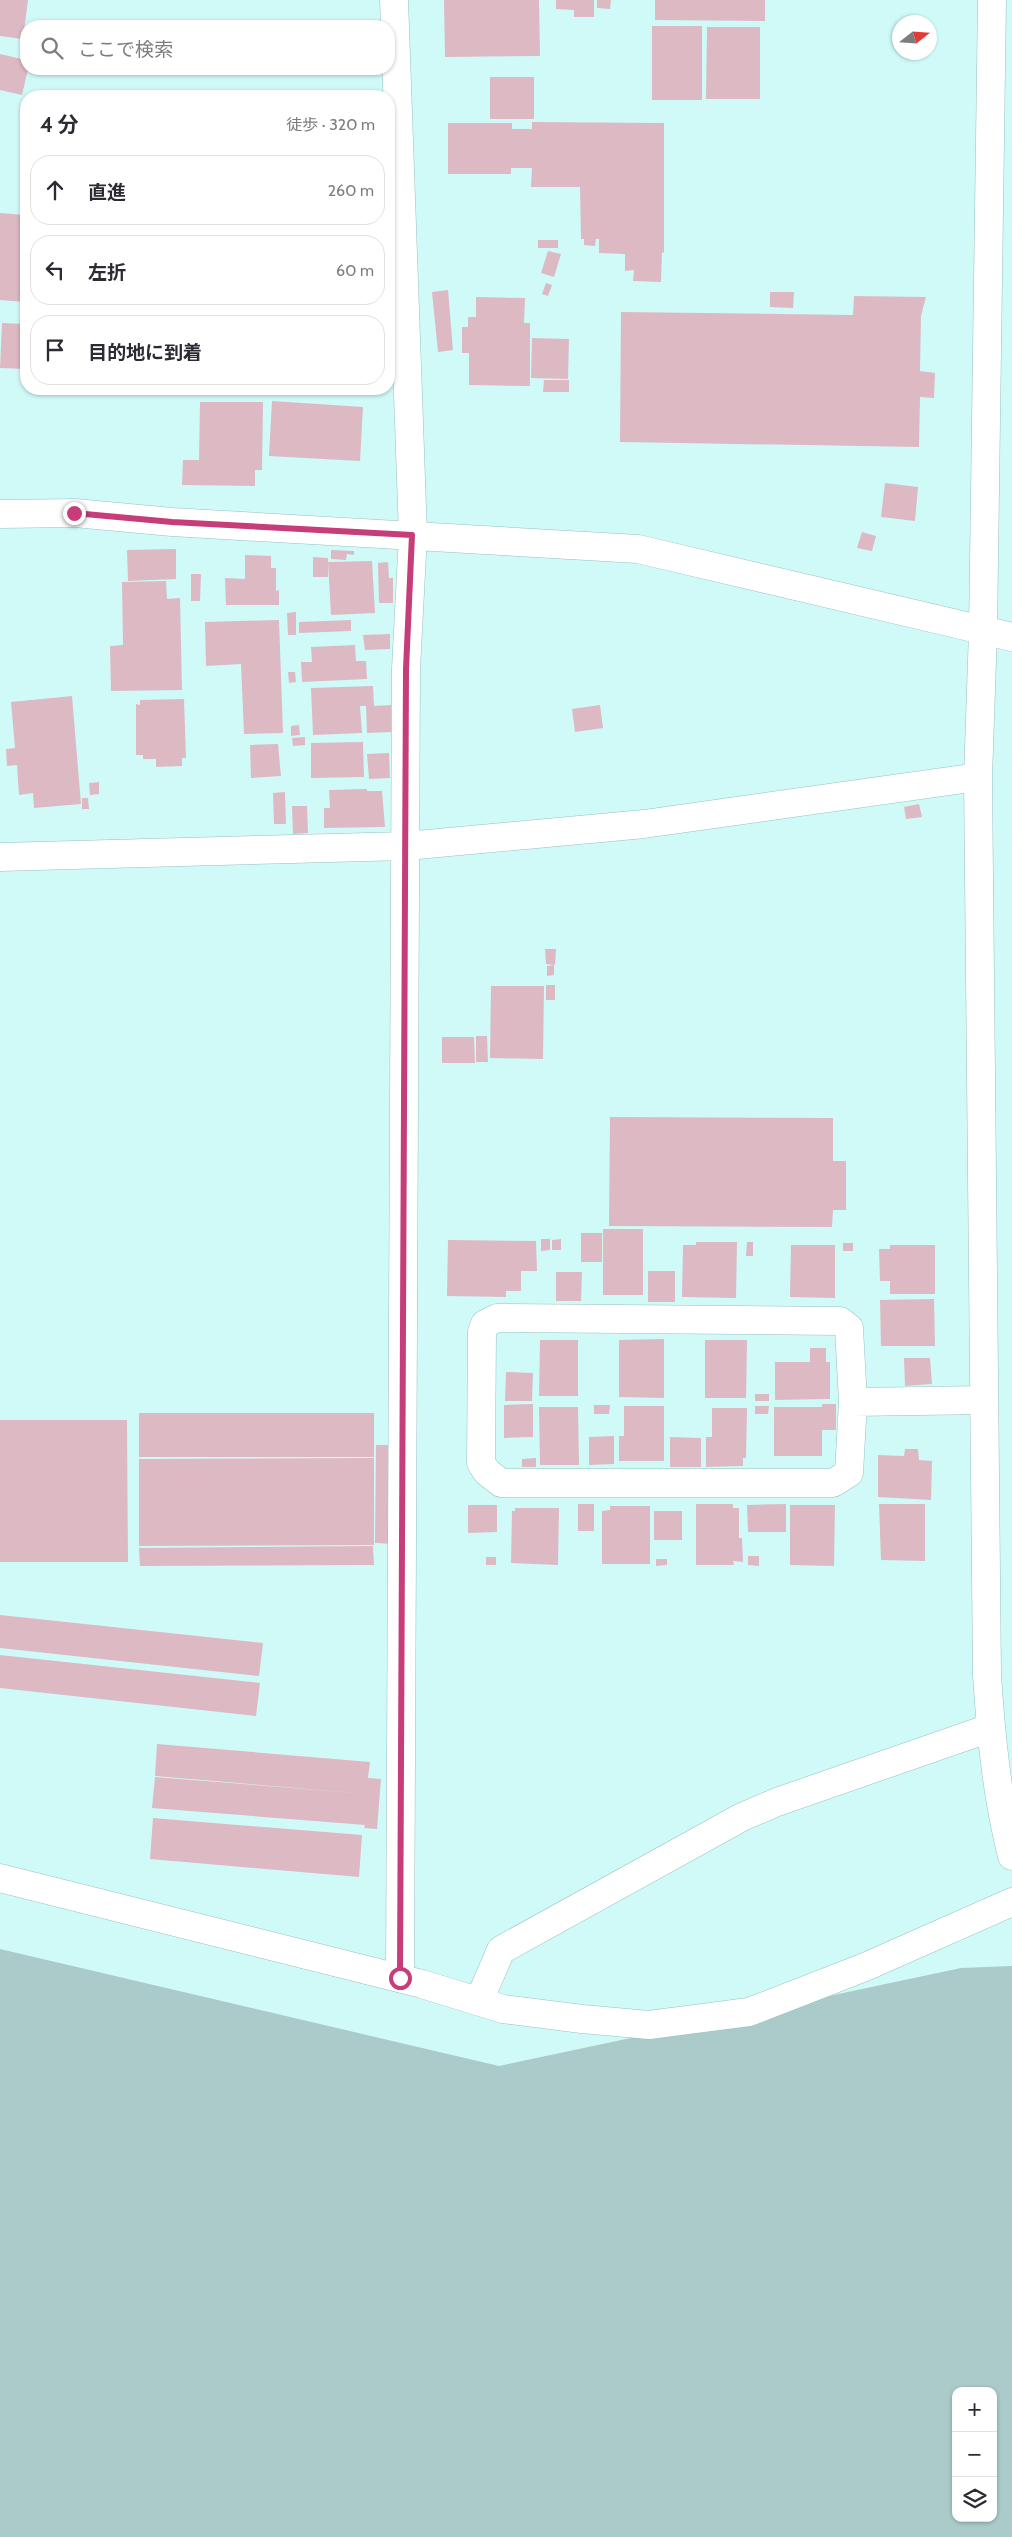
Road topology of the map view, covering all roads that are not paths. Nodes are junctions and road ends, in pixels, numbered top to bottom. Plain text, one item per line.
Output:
1 (394, 0) edge
2 (992, 0) edge
3 (395, 20) edge
4 (395, 30) edge
5 (0, 514) edge
6 (412, 535) junction
7 (983, 632) junction
8 (1012, 637) edge
9 (978, 777) junction
10 (406, 846) junction
11 (0, 857) edge
12 (984, 1400) junction
13 (853, 1402) junction
14 (990, 1728) junction
15 (1012, 1856) edge
16 (0, 1878) edge
17 (1012, 1902) edge
18 (400, 1978) junction
19 (479, 2001) junction

1 - 3 street
2 - 7 street
4 - 6 street
5 - 6 street
6 - 7 street
6 - 10 street
7 - 8 street
7 - 9 street
9 - 10 street
9 - 12 street
10 - 11 street
10 - 18 street
12 - 13 street
12 - 14 street
13 - 13 street
14 - 15 street
14 - 19 street
16 - 18 street
17 - 19 street
18 - 19 street

